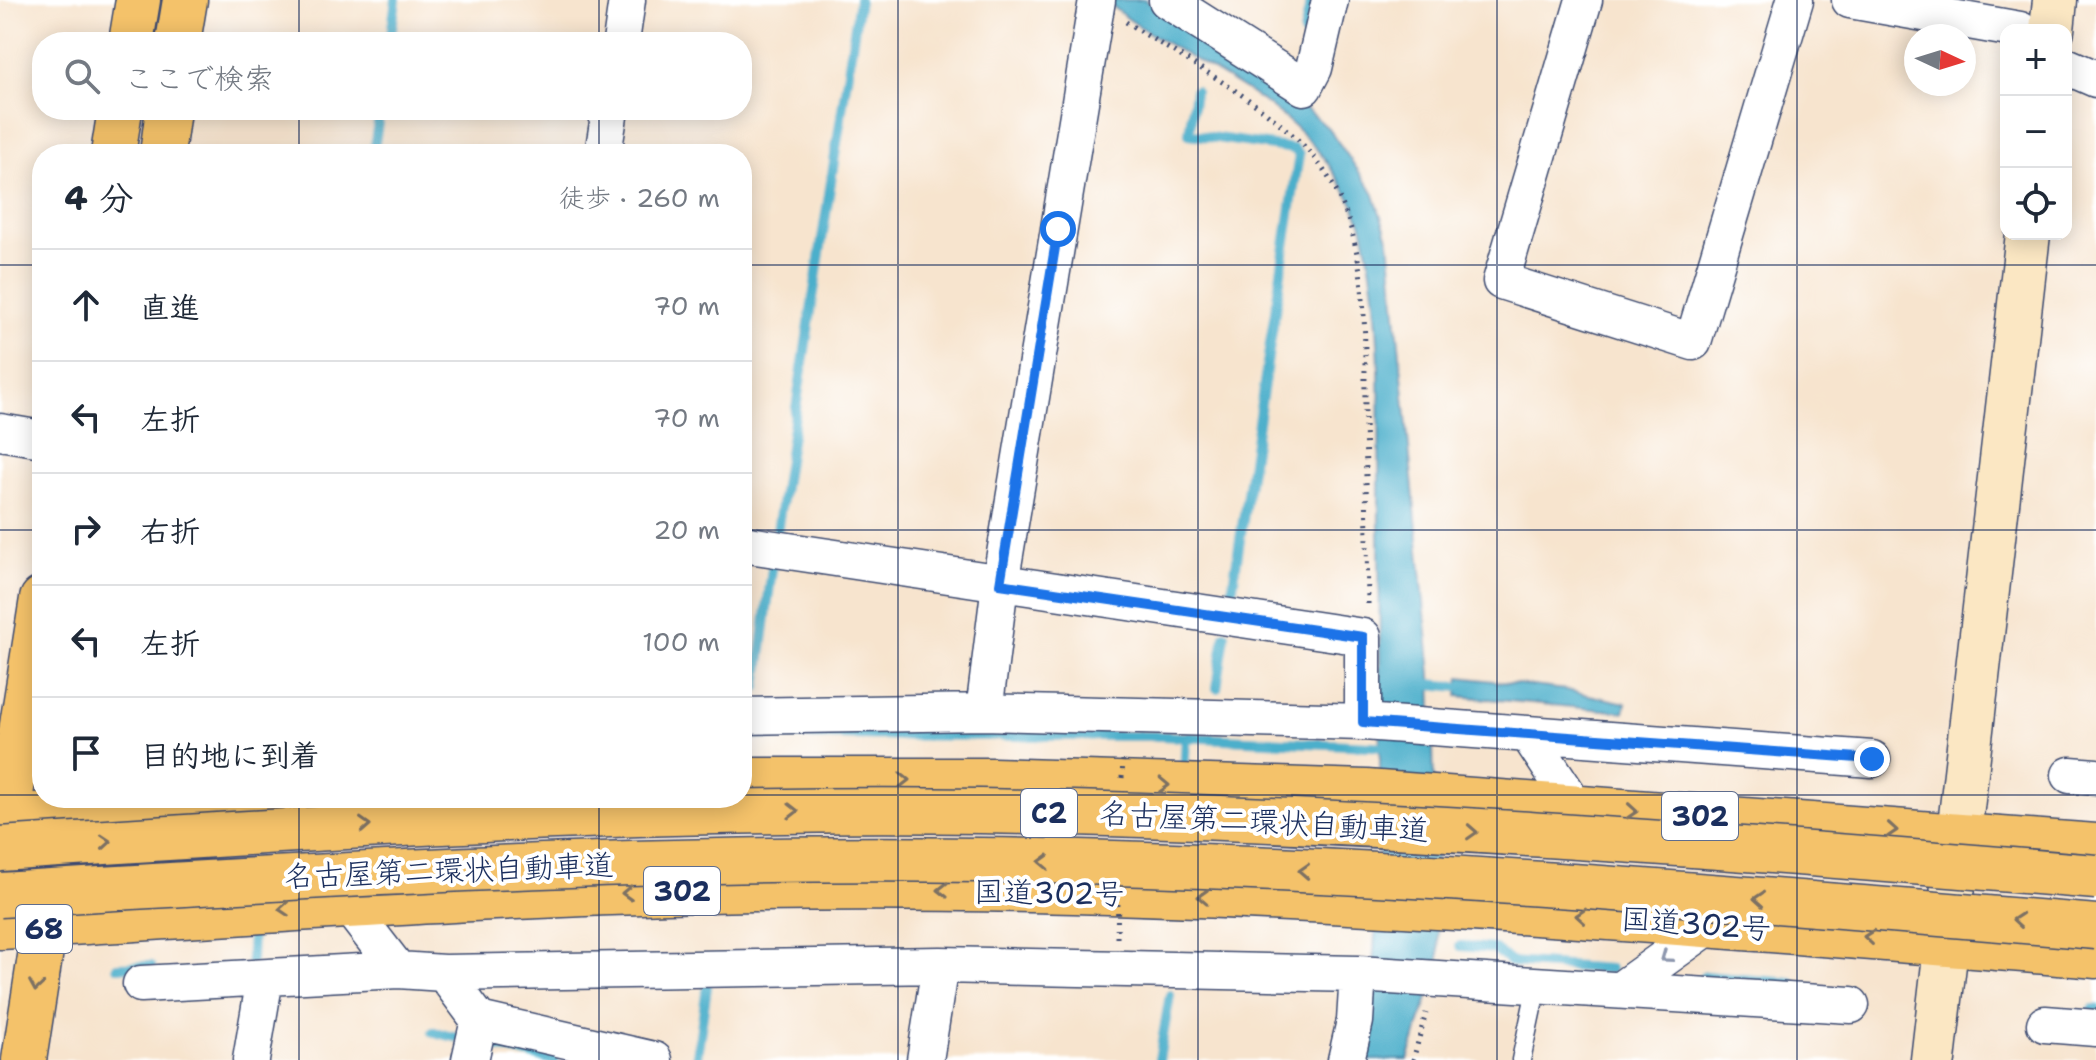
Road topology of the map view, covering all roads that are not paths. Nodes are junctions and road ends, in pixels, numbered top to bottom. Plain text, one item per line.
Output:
1 (138, 0) edge
2 (185, 0) edge
3 (627, 0) edge
4 (1095, 0) edge
5 (1167, 0) edge
6 (1330, 0) edge
7 (1584, 0) edge
8 (1795, 0) edge
9 (1850, 0) edge
10 (2055, 0) edge
11 (2053, 24) edge
12 (2000, 26) edge
13 (133, 32) edge
14 (180, 32) edge
15 (622, 32) edge
16 (2072, 69) edge
17 (2096, 79) edge
18 (118, 120) edge
19 (167, 120) edge
20 (608, 120) edge
21 (115, 144) edge
22 (163, 144) edge
23 (605, 144) edge
24 (2027, 240) edge
25 (0, 432) edge
26 (32, 437) edge
27 (752, 546) edge
28 (1000, 584) junction
29 (32, 656) edge
30 (984, 712) junction
31 (752, 716) edge
32 (1363, 722) junction
33 (1528, 734) junction
34 (1872, 759) dead end
35 (752, 780) edge
36 (57, 808) edge
37 (63, 808) edge
38 (1577, 808) junction
39 (2, 827) edge
40 (1958, 835) junction
41 (2096, 846) edge
42 (0, 862) edge
43 (2096, 877) edge
44 (0, 895) edge
45 (347, 904) junction
46 (45, 924) junction
47 (1712, 924) junction
48 (0, 927) edge
49 (2096, 927) edge
50 (1946, 944) junction
51 (2096, 956) edge
52 (940, 965) junction
53 (398, 970) junction
54 (444, 973) junction
55 (1364, 974) junction
56 (265, 978) junction
57 (141, 984) dead end
58 (1537, 985) junction
59 (1620, 990) junction
60 (1851, 1005) dead end
61 (2045, 1024) dead end
62 (2096, 1028) edge
63 (474, 1042) edge
64 (24, 1060) edge
65 (251, 1060) edge
66 (654, 1060) edge
67 (925, 1060) edge
68 (1346, 1060) edge
69 (1521, 1060) edge
70 (1933, 1060) edge

1 - 13 main road
2 - 14 main road
3 - 15 street
4 - 28 street
5 - 6 street
7 - 8 street
9 - 12 street
10 - 11 street
16 - 17 street
18 - 21 main road
19 - 22 main road
20 - 23 street
24 - 40 street
25 - 26 street
27 - 28 street
28 - 30 street
28 - 32 street
29 - 39 main road
30 - 31 street
30 - 32 street
32 - 33 street
33 - 34 street
33 - 38 street
35 -> 38 main road, 302
36 - 39 main road
37 - 46 main road, 68
38 -> 40 main road, 302
39 - 42 main road
39 -> 43 main road, 名古屋第二環状自動車道 / C2, bridge
40 - 41 main road, 302
40 - 50 street
49 -> 44 main road, 名古屋第二環状自動車道 / C2, bridge
45 -> 46 main road, 国道302号 / 302
47 -> 45 main road, 国道302号 / 302
45 - 53 street
46 - 48 main road, 国道302号 / 302
46 -> 64 main road, 68
50 -> 47 main road, 国道302号 / 302
47 -> 59 street
50 - 51 main road, 国道302号 / 302
50 - 70 street
52 - 54 street
52 - 55 street
52 - 67 street
53 - 54 street
53 - 56 street
54 - 63 street
55 - 58 street
55 - 68 street
56 - 57 street
56 - 65 street
58 - 59 street
58 - 69 lane
59 - 60 street
61 - 62 street
63 - 66 street

